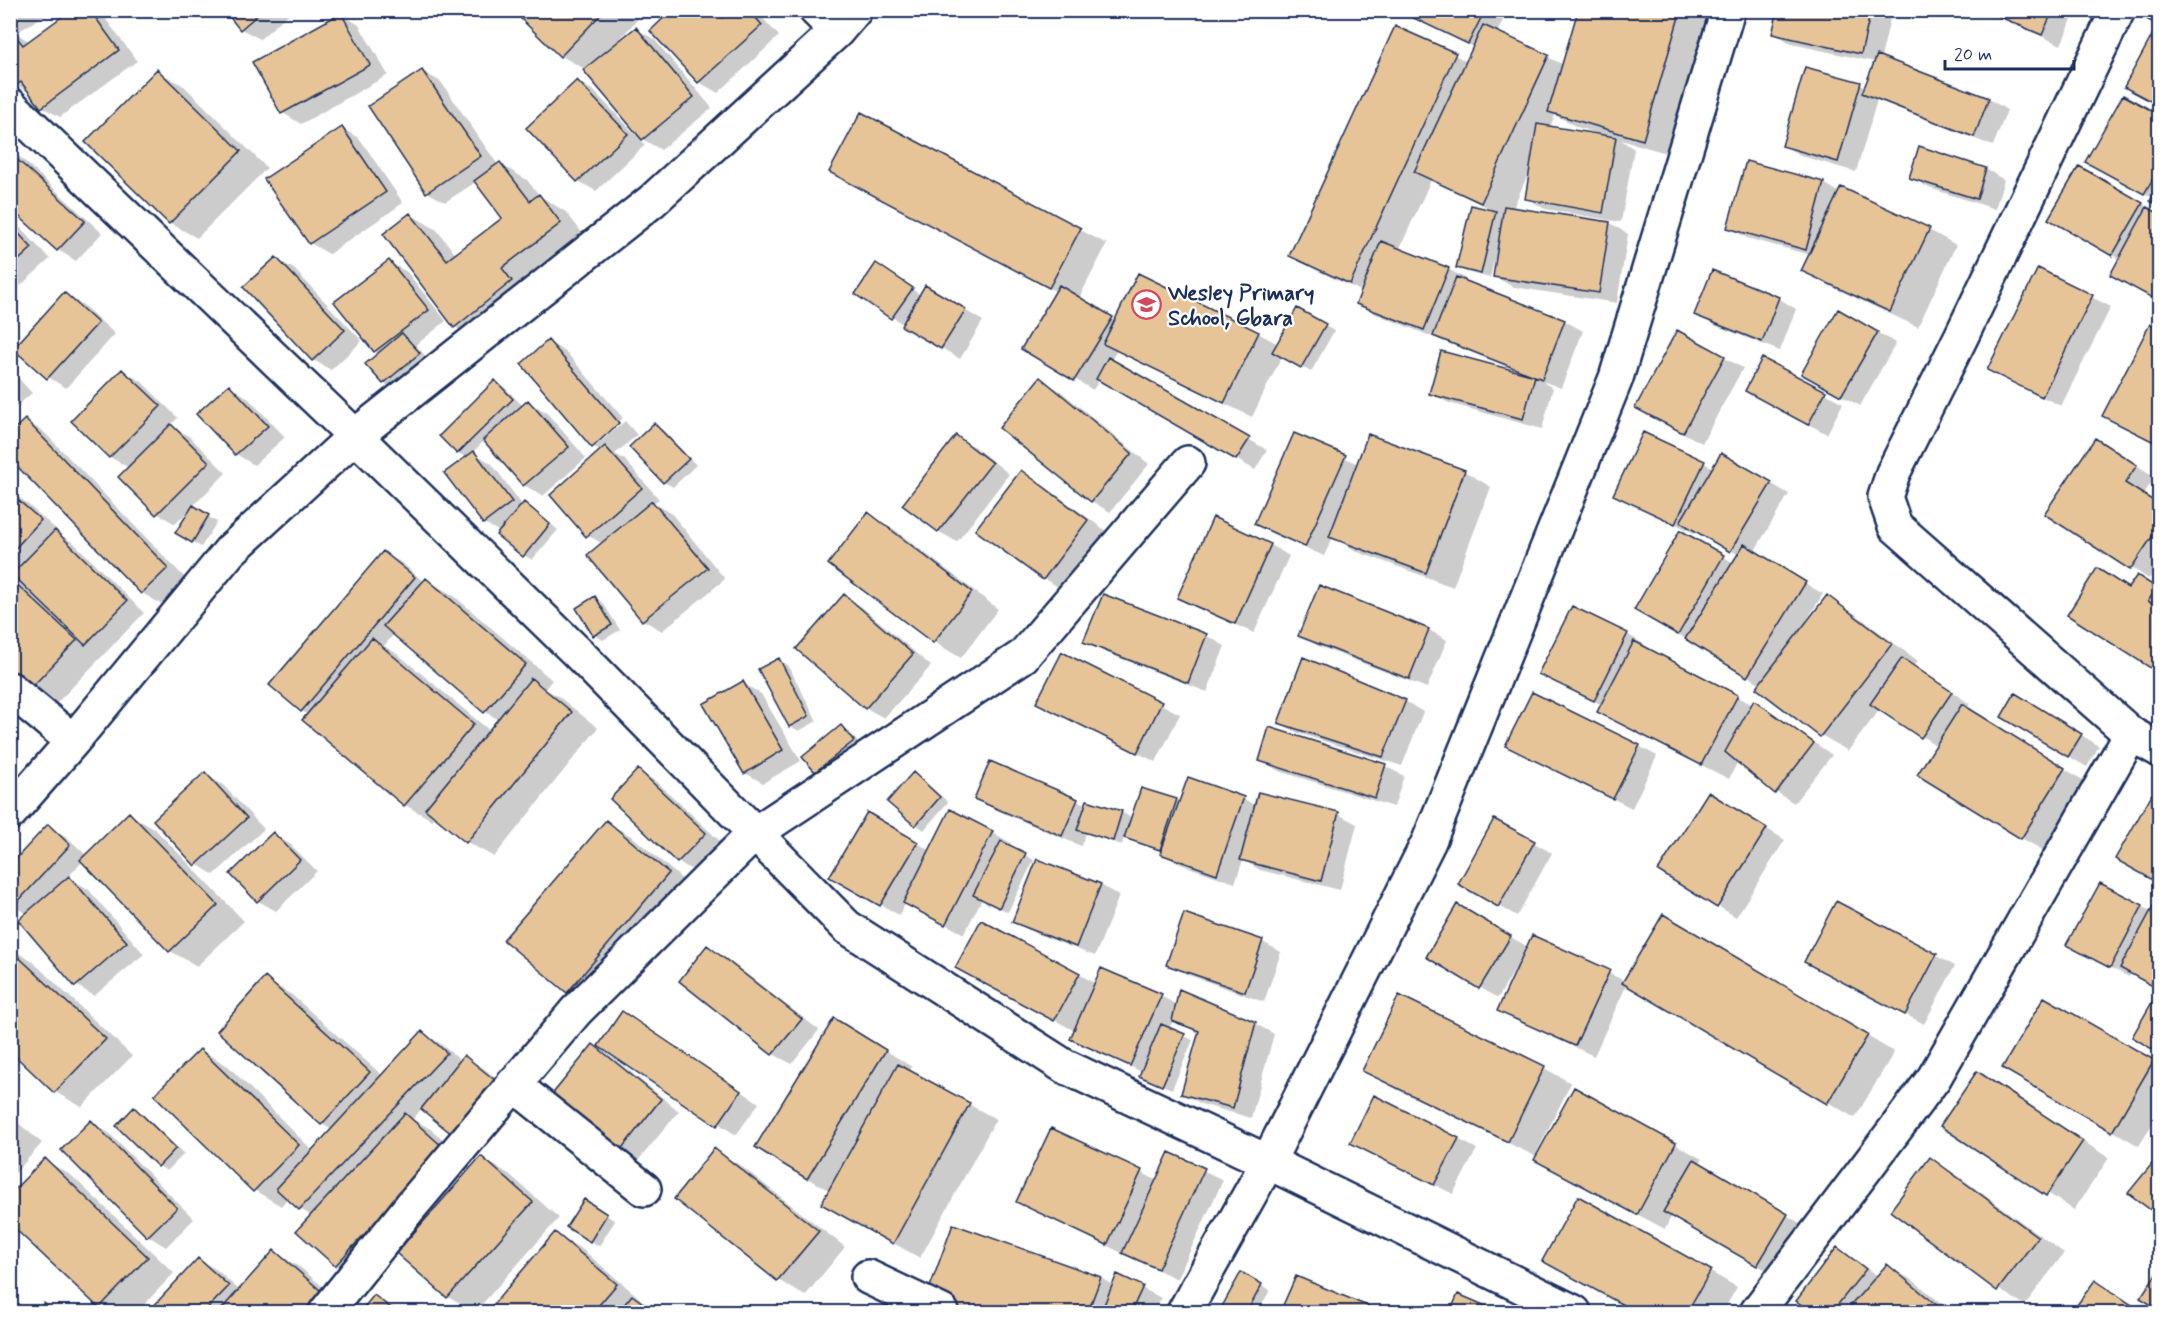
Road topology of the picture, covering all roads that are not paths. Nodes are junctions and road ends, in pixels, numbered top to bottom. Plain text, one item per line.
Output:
1 (1728, 10) edge
2 (2118, 10) edge
3 (836, 17) edge
4 (10, 105) edge
5 (356, 436) junction
6 (1188, 463) dead end
7 (10, 689) edge
8 (2131, 734) junction
9 (73, 741) junction
10 (2160, 750) edge
11 (10, 813) edge
12 (754, 834) junction
13 (513, 1084) junction
14 (1268, 1162) junction
15 (644, 1189) dead end
16 (868, 1277) dead end
17 (326, 1312) edge
18 (942, 1312) edge
19 (1184, 1312) edge
20 (1574, 1312) edge
21 (1757, 1312) edge

1 - 14 street
2 - 8 street
3 - 5 street
4 - 5 street
5 - 9 street
5 - 12 street
6 - 12 street
7 - 9 street
8 - 10 street
8 - 21 street
9 - 11 street
12 - 13 street
12 - 14 street
13 - 15 street
13 - 17 street
14 - 19 street
14 - 20 street
16 - 18 street

